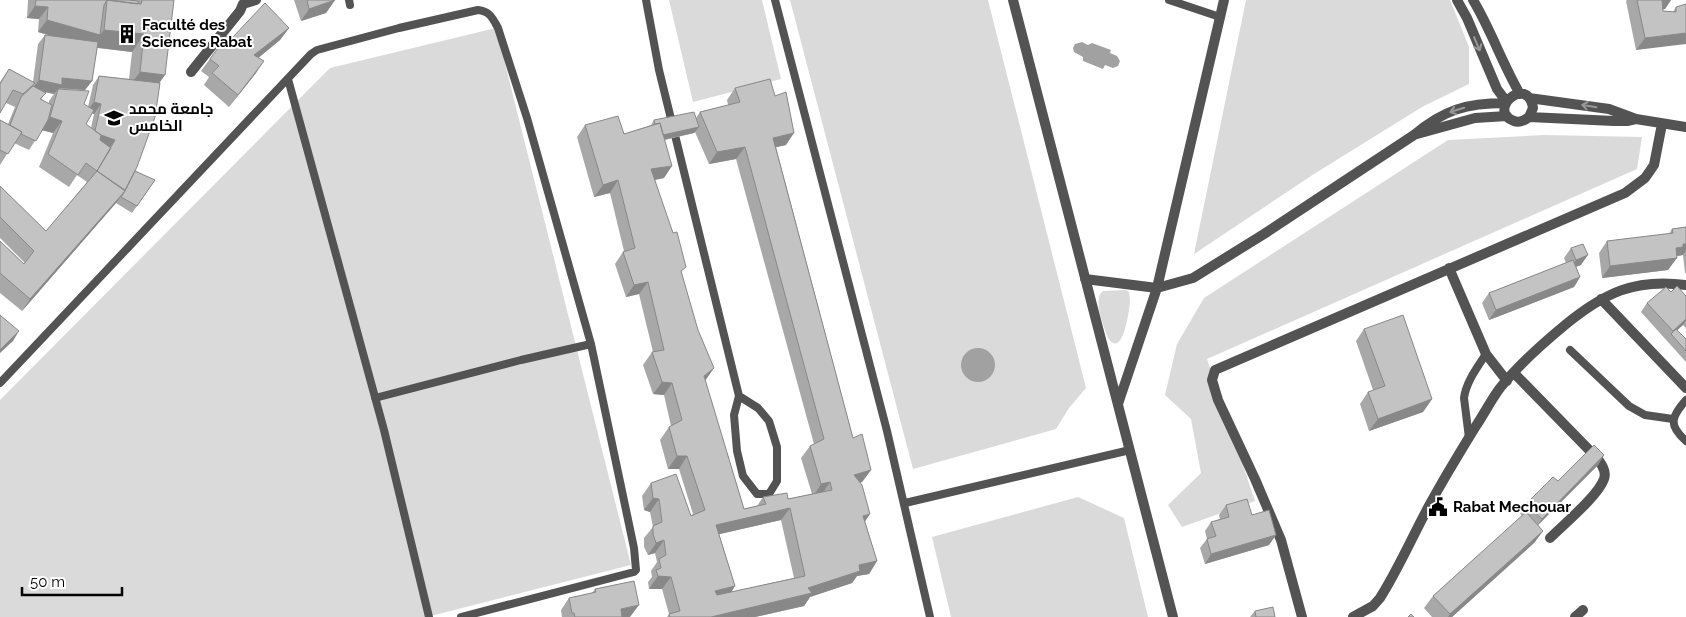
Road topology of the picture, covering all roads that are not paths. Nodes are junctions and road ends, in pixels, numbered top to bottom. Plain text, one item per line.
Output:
1 (256, 0) edge
2 (646, 0) edge
3 (774, 0) edge
4 (1013, 0) edge
5 (1169, 0) edge
6 (1224, 0) edge
7 (1457, 0) edge
8 (1473, 0) edge
9 (1220, 18) junction
10 (191, 72) dead end
11 (288, 79) junction
12 (1524, 96) junction
13 (1506, 102) junction
14 (1507, 116) junction
15 (1529, 117) junction
16 (1636, 119) junction
17 (1662, 124) junction
18 (1686, 127) edge
19 (1414, 136) junction
20 (1450, 268) junction
21 (1085, 279) junction
22 (1686, 285) edge
23 (1157, 288) junction
24 (1601, 299) junction
25 (591, 344) junction
26 (1570, 350) dead end
27 (1486, 354) junction
28 (1514, 373) junction
29 (1507, 381) junction
30 (0, 384) edge
31 (1686, 388) edge
32 (739, 396) junction
33 (375, 398) junction
34 (1686, 400) edge
35 (1118, 405) junction
36 (1673, 418) junction
37 (1469, 438) junction
38 (1686, 441) edge
39 (1130, 450) junction
40 (904, 503) junction
41 (1550, 538) dead end
42 (429, 617) edge
43 (461, 617) edge
44 (930, 617) edge
45 (1173, 617) edge
46 (1302, 617) edge
47 (1355, 617) edge

1 - 10 street
2 - 32 lane
3 - 40 lane
4 - 21 street
5 - 9 lane
6 - 9 street
7 -> 13 street
8 - 12 street
9 - 23 street
11 - 25 lane
11 - 30 lane
11 - 33 lane
12 - 13 street
12 - 15 street
16 -> 12 street
13 - 14 street
13 -> 19 street
14 - 15 street
14 - 19 street
15 - 16 street
16 - 17 street
17 - 18 street
17 - 20 street
19 - 23 street
20 - 27 street
20 - 46 street
21 - 23 street
21 - 35 street
22 - 24 street
23 - 35 street
24 - 28 street
24 - 31 street
25 - 33 lane
25 - 43 lane
26 - 36 lane
27 - 29 street
27 - 37 lane
28 - 29 street
28 - 41 street
29 - 37 street
32 - 32 lane
33 - 42 lane
34 - 36 lane
35 - 39 street
36 - 38 lane
37 - 47 street
39 - 40 lane
39 - 45 street
40 - 44 lane

